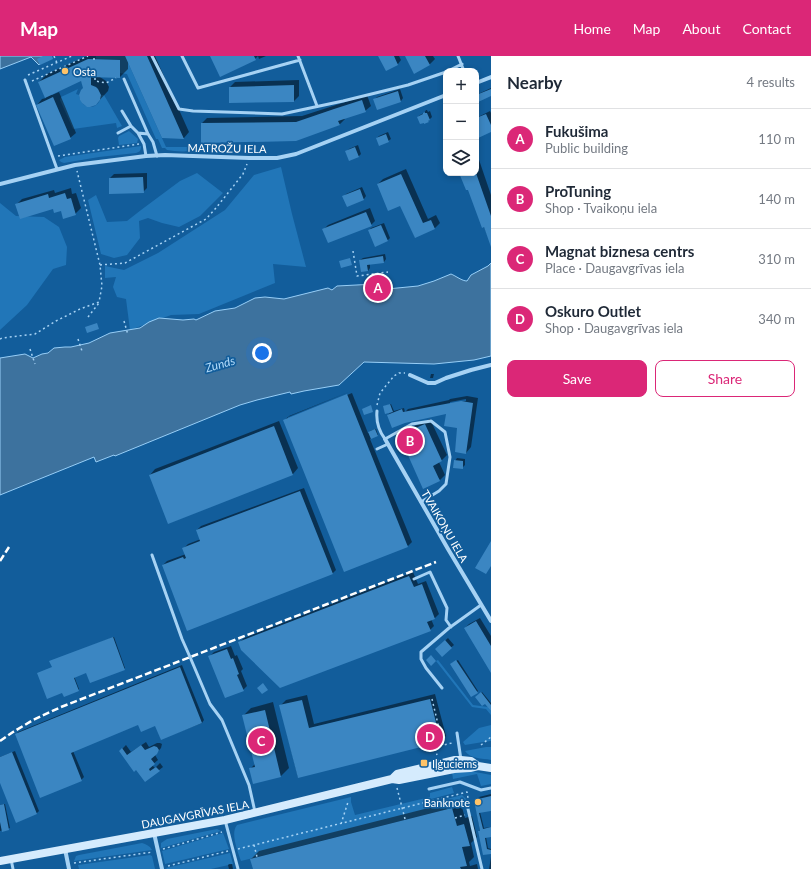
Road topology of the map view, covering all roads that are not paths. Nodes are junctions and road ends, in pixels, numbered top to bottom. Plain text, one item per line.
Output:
1 (152, 56) edge
2 (182, 56) edge
3 (298, 56) edge
4 (458, 56) edge
5 (300, 60) junction
6 (462, 64) junction
7 (453, 68) edge
8 (463, 68) edge
9 (443, 72) edge
10 (491, 77) edge
11 (124, 79) dead end
12 (25, 80) road end
13 (479, 82) edge
14 (443, 96) edge
15 (317, 106) junction
16 (122, 111) dead end
17 (131, 126) junction
18 (118, 133) dead end
19 (138, 133) junction
20 (148, 134) junction
21 (146, 156) junction
22 (157, 156) junction
23 (57, 169) junction
24 (0, 184) edge
25 (491, 365) edge
26 (410, 375) road end
27 (376, 411) road end
28 (385, 439) junction
29 (388, 444) junction
30 (377, 449) dead end
31 (421, 502) junction
32 (152, 555) dead end
33 (414, 579) dead end
34 (481, 605) junction
35 (491, 621) edge
36 (451, 627) junction
37 (442, 688) dead end
38 (457, 733) dead end
39 (461, 760) junction
40 (478, 766) junction
41 (491, 768) edge
42 (392, 779) junction
43 (491, 788) edge
44 (429, 789) dead end
45 (468, 809) road end
46 (255, 813) junction
47 (225, 820) junction
48 (154, 833) junction
49 (65, 849) junction
50 (11, 859) junction
51 (0, 861) edge
52 (162, 868) edge
53 (14, 869) edge
54 (69, 869) edge
55 (238, 869) edge
56 (482, 869) edge

1 - 15 lane
2 - 5 lane
3 - 5 lane
4 - 6 lane
5 - 15 lane
6 - 7 lane
6 - 8 lane
9 - 15 lane
10 - 13 street
11 - 20 lane
12 - 23 lane
14 - 22 street, MATROŽU IELA
16 - 17 lane
17 - 18 lane
17 - 19 lane
19 - 20 lane
19 - 21 lane
20 - 22 lane
21 - 22 street, MATROŽU IELA
21 - 23 street, MATROŽU IELA
23 - 24 street, MATROŽU IELA
25 - 26 street
27 - 28 lane
28 - 29 street, TVAIKOŅU IELA
28 - 31 lane
29 - 30 lane
29 - 31 street, TVAIKOŅU IELA
31 - 34 street, TVAIKOŅU IELA
32 - 46 lane
33 - 36 lane
34 - 35 street, TVAIKOŅU IELA
34 - 36 lane
36 - 37 lane
38 - 39 lane
39 - 40 main road, DAUGAVGRĪVAS IELA
39 - 42 main road, DAUGAVGRĪVAS IELA
40 - 41 main road, DAUGAVGRĪVAS IELA
40 - 42 main road, DAUGAVGRĪVAS IELA
42 - 46 main road, DAUGAVGRĪVAS IELA
43 - 44 lane
45 - 56 lane
46 - 47 main road, DAUGAVGRĪVAS IELA
47 - 48 main road, DAUGAVGRĪVAS IELA
47 - 55 lane
48 - 49 main road, DAUGAVGRĪVAS IELA
48 - 52 street
49 - 50 main road, DAUGAVGRĪVAS IELA
49 - 54 street
50 - 51 main road, DAUGAVGRĪVAS IELA
50 - 53 lane

